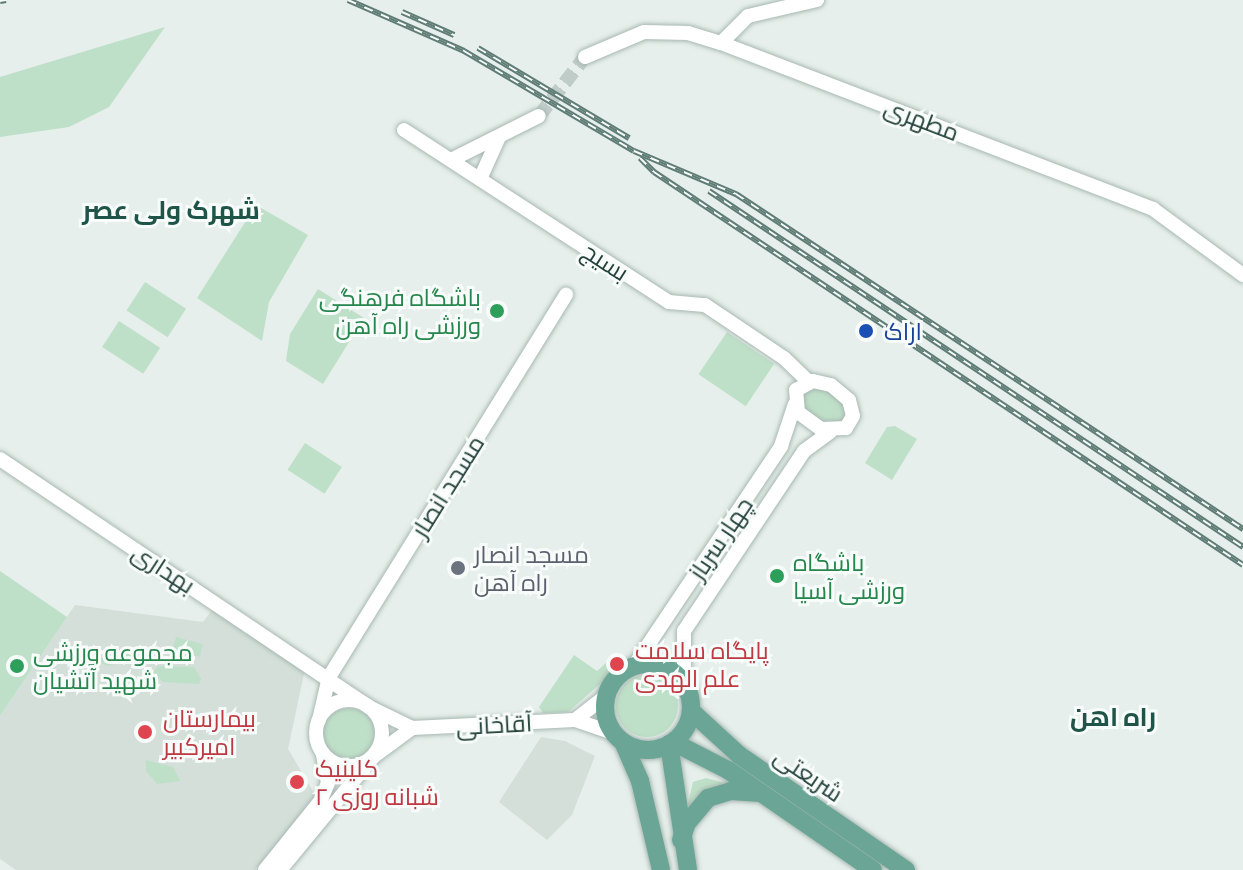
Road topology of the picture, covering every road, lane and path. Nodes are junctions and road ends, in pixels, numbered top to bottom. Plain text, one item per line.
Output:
1 (756, 0) edge
2 (817, 0) edge
3 (748, 16) junction
4 (721, 43) junction
5 (585, 57) tunnel mouth
6 (539, 116) tunnel mouth
7 (404, 130) dead end
8 (499, 137) junction
9 (451, 160) junction
10 (480, 179) junction
11 (1243, 275) edge
12 (566, 295) dead end
13 (809, 382) junction
14 (795, 404) junction
15 (830, 432) junction
16 (0, 459) edge
17 (634, 666) junction
18 (329, 677) junction
19 (684, 684) junction
20 (606, 696) junction
21 (369, 707) junction
22 (691, 711) junction
23 (319, 720) junction
24 (575, 720) junction
25 (412, 728) junction
26 (618, 737) junction
27 (671, 743) junction
28 (323, 755) junction
29 (373, 757) junction
30 (733, 763) junction
31 (672, 777) junction
32 (640, 781) junction
33 (763, 795) junction
34 (681, 840) junction
35 (265, 870) edge
36 (280, 870) edge
37 (661, 870) edge
38 (688, 870) edge
39 (873, 870) edge
40 (906, 870) edge

1 - 3 street
2 - 3 street
3 - 4 street
4 - 5 street, مطهری
4 - 11 street, مطهری
6 - 8 street
7 - 9 street, بسیج
8 - 9 street
8 - 10 street
9 - 10 street, بسیج
10 - 13 street, بسیج
12 - 18 street, مسجد انصار
13 - 14 street
13 - 15 street
14 - 15 street
14 - 17 street, چهار سرباز
15 - 19 street, چهار سرباز
16 - 18 street, بهداری
17 - 19 main road
17 - 20 main road
18 - 21 street, بهداری
18 - 23 street, مسجد انصار
19 - 22 main road
20 - 24 street
20 - 26 main road
21 - 23 street
21 - 25 street, بهداری
21 - 29 street
22 - 27 main road
22 - 30 main road, شریعتی
23 - 28 street
24 - 25 street, آقاخانی
24 - 26 street
25 - 29 street
26 - 27 main road
26 - 32 main road
27 - 30 main road, شریعتی
27 - 31 main road
28 - 29 street
28 - 35 street
29 - 36 street
30 - 33 main road, شریعتی
30 - 40 main road, شریعتی
31 - 32 main road
31 - 34 main road
32 - 37 main road
33 - 34 main road
33 - 39 main road, شریعتی
34 - 38 main road

